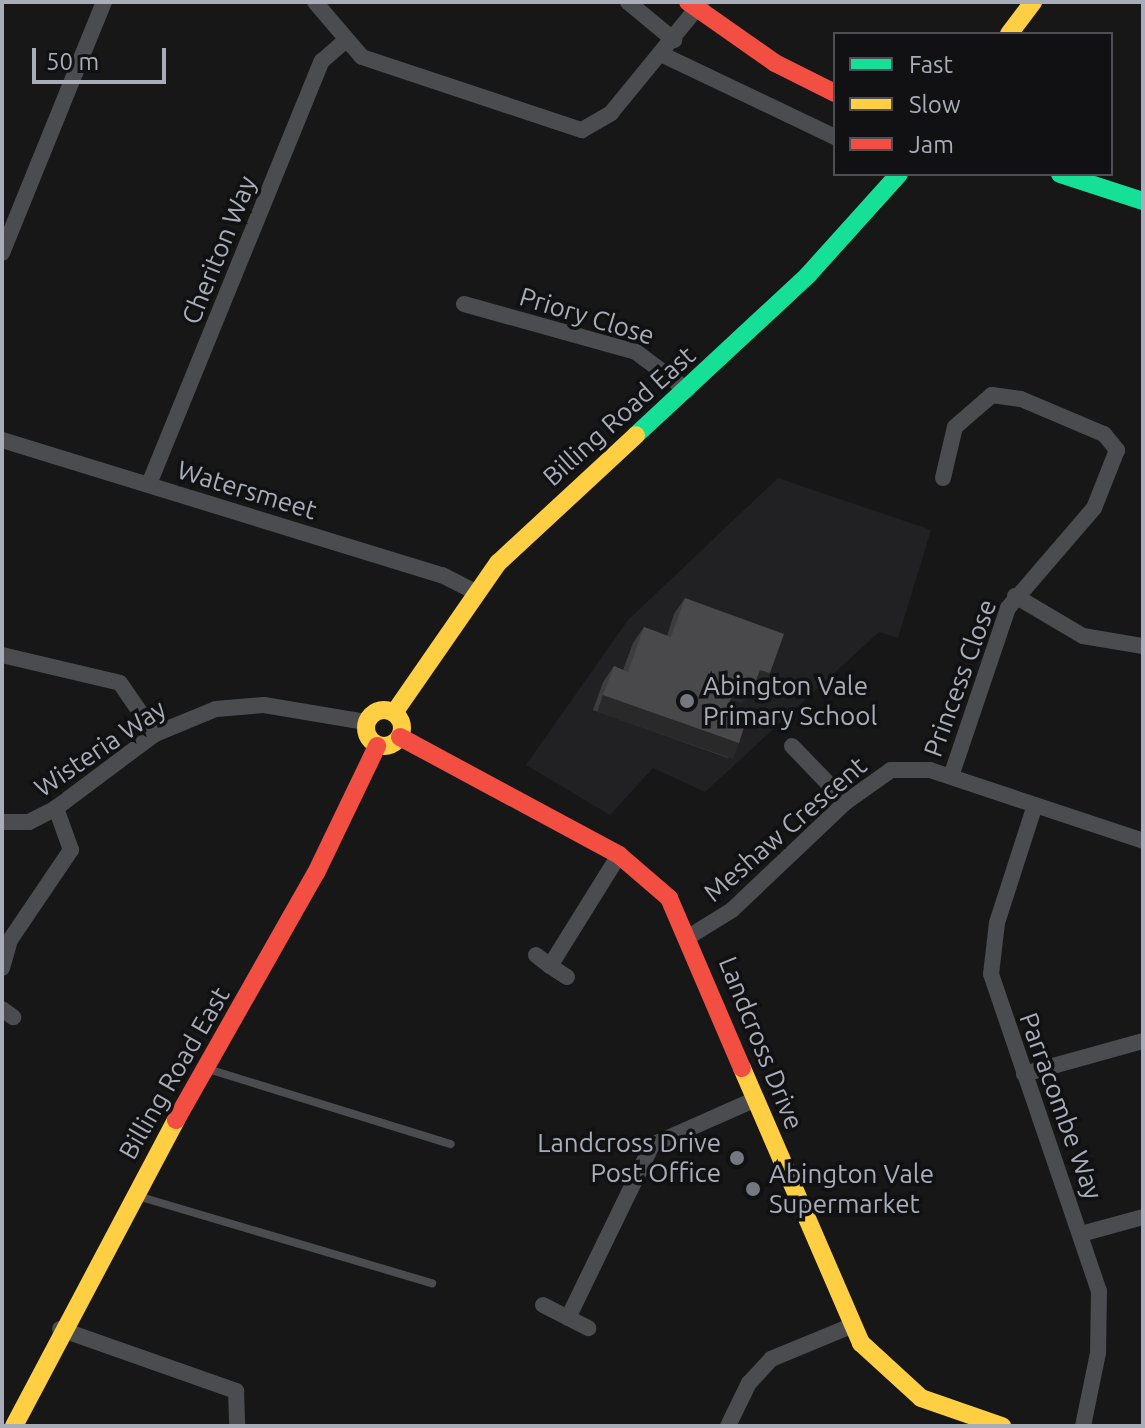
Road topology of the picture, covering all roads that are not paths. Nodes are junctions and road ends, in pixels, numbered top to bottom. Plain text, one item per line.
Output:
1 (104, 2) edge
2 (315, 2) edge
3 (628, 2) edge
4 (1033, 2) edge
5 (695, 4) edge
6 (1010, 32) edge
7 (674, 40) junction
8 (345, 41) junction
9 (663, 55) junction
10 (833, 92) edge
11 (833, 136) edge
12 (897, 176) edge
13 (1066, 176) edge
14 (1143, 201) edge
15 (2, 253) edge
16 (464, 304) dead end
17 (687, 390) junction
18 (2, 440) edge
19 (943, 478) dead end
20 (149, 484) junction
21 (474, 591) junction
22 (1015, 596) junction
23 (1143, 646) edge
24 (2, 655) edge
25 (394, 713) junction
26 (366, 722) junction
27 (155, 734) junction
28 (400, 737) junction
29 (377, 746) junction
30 (792, 746) dead end
31 (951, 776) junction
32 (846, 802) junction
33 (1035, 805) junction
34 (56, 808) junction
35 (2, 822) edge
36 (1143, 841) edge
37 (619, 855) junction
38 (690, 936) junction
39 (2, 968) edge
40 (567, 977) dead end
41 (1143, 1041) edge
42 (207, 1069) junction
43 (1024, 1074) junction
44 (756, 1099) junction
45 (451, 1144) dead end
46 (133, 1195) junction
47 (1143, 1217) edge
48 (1081, 1234) junction
49 (432, 1283) dead end
50 (543, 1305) dead end
51 (568, 1318) junction
52 (851, 1326) junction
53 (588, 1328) dead end
54 (60, 1329) junction
55 (14, 1426) edge
56 (237, 1426) edge
57 (728, 1426) edge
58 (1002, 1426) edge
59 (1083, 1426) edge

1 - 15 street
2 - 8 street
3 - 7 street
4 - 6 street
5 - 7 street
5 - 10 street
7 - 9 street
8 - 9 street
8 - 20 street, Cheriton Way
9 - 11 street
12 - 17 street, Billing Road East
13 - 14 street
16 - 17 street, Priory Close
17 - 21 street, Billing Road East
18 - 20 street, Watersmeet
19 - 22 street, Princess Close
20 - 21 street, Watersmeet
21 - 25 street, Billing Road East
22 - 23 street, Princess Close
22 - 31 street, Princess Close
24 - 27 street
25 - 26 street
25 - 28 street
26 - 27 street, Wisteria Way
26 - 29 street
27 - 34 street, Wisteria Way
28 - 29 street
28 - 37 street, Landcross Drive
29 - 42 street, Billing Road East
30 - 32 street
31 - 32 street, Meshaw Crescent
31 - 33 street, Meshaw Crescent
32 - 38 street, Meshaw Crescent
33 - 36 street, Meshaw Crescent
33 - 43 street, Parracombe Way
34 - 35 street, Wisteria Way
34 - 39 street
37 - 38 street, Landcross Drive
37 - 40 street
38 - 44 street, Landcross Drive
41 - 43 street
42 - 45 lane
42 - 46 street, Billing Road East
43 - 48 street, Parracombe Way
44 - 51 street
44 - 52 street, Landcross Drive
46 - 49 lane
46 - 54 street, Billing Road East
47 - 48 street
48 - 59 street, Parracombe Way
50 - 51 street
51 - 53 street
52 - 57 street
52 - 58 street, Landcross Drive
54 - 55 street, Billing Road East
54 - 56 street

